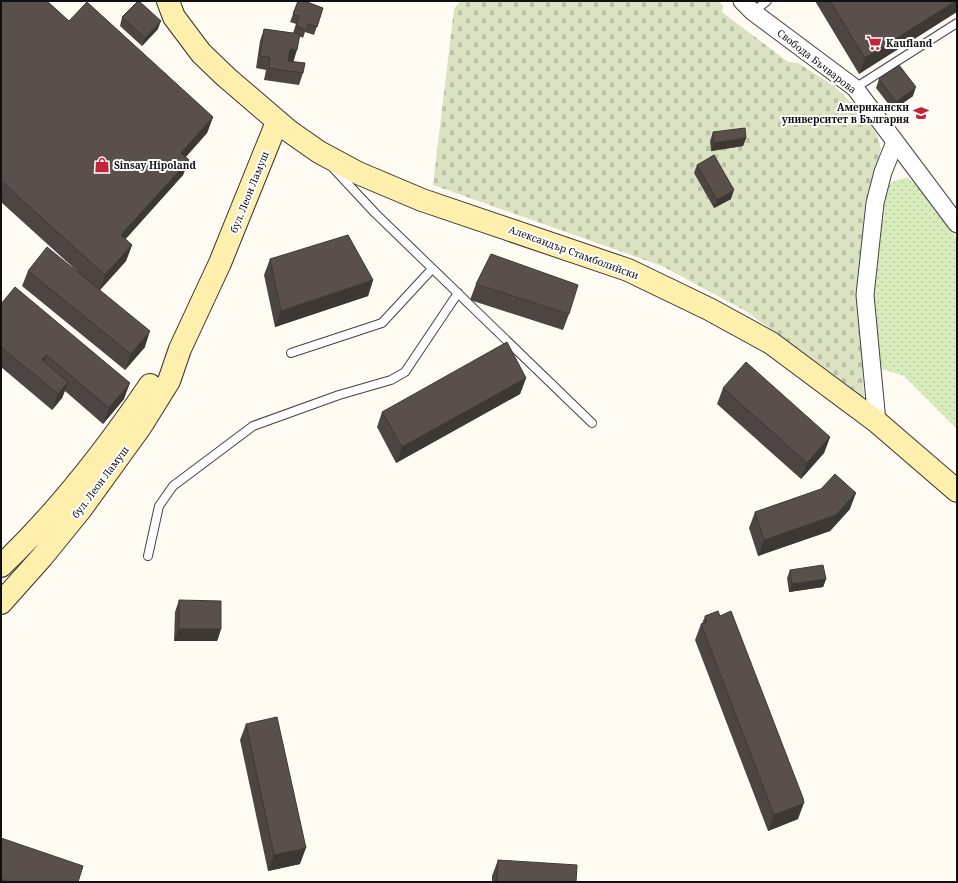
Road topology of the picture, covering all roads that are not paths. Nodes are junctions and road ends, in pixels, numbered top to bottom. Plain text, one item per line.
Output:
1 (168, 1) edge
2 (183, 1) edge
3 (767, 1) edge
4 (748, 7) edge
5 (957, 24) edge
6 (185, 31) junction
7 (855, 88) junction
8 (277, 122) junction
9 (895, 142) junction
10 (318, 152) junction
11 (957, 224) edge
12 (432, 269) junction
13 (458, 293) junction
14 (180, 349) junction
15 (291, 353) dead end
16 (877, 422) junction
17 (592, 423) dead end
18 (957, 491) edge
19 (148, 556) dead end
20 (1, 566) edge
21 (1, 603) edge

1 - 6 street, Александър Стамболийски
2 - 6 street
3 - 4 lane
4 - 7 street, Свобода Бъчварова
5 - 7 lane
6 - 8 street, Александър Стамболийски
7 - 9 street, Свобода Бъчварова
8 - 10 street, Александър Стамболийски
8 - 14 street, бул. Леон Ламуш
9 - 11 street, Свобода Бъчварова
9 - 16 street
10 - 12 lane
10 - 16 street, Александър Стамболийски
12 - 13 lane
12 - 15 lane
13 - 17 lane
13 - 19 lane
14 - 20 street, бул. Леон Ламуш
14 - 21 street, бул. Леон Ламуш
16 - 18 street, Александър Стамболийски

